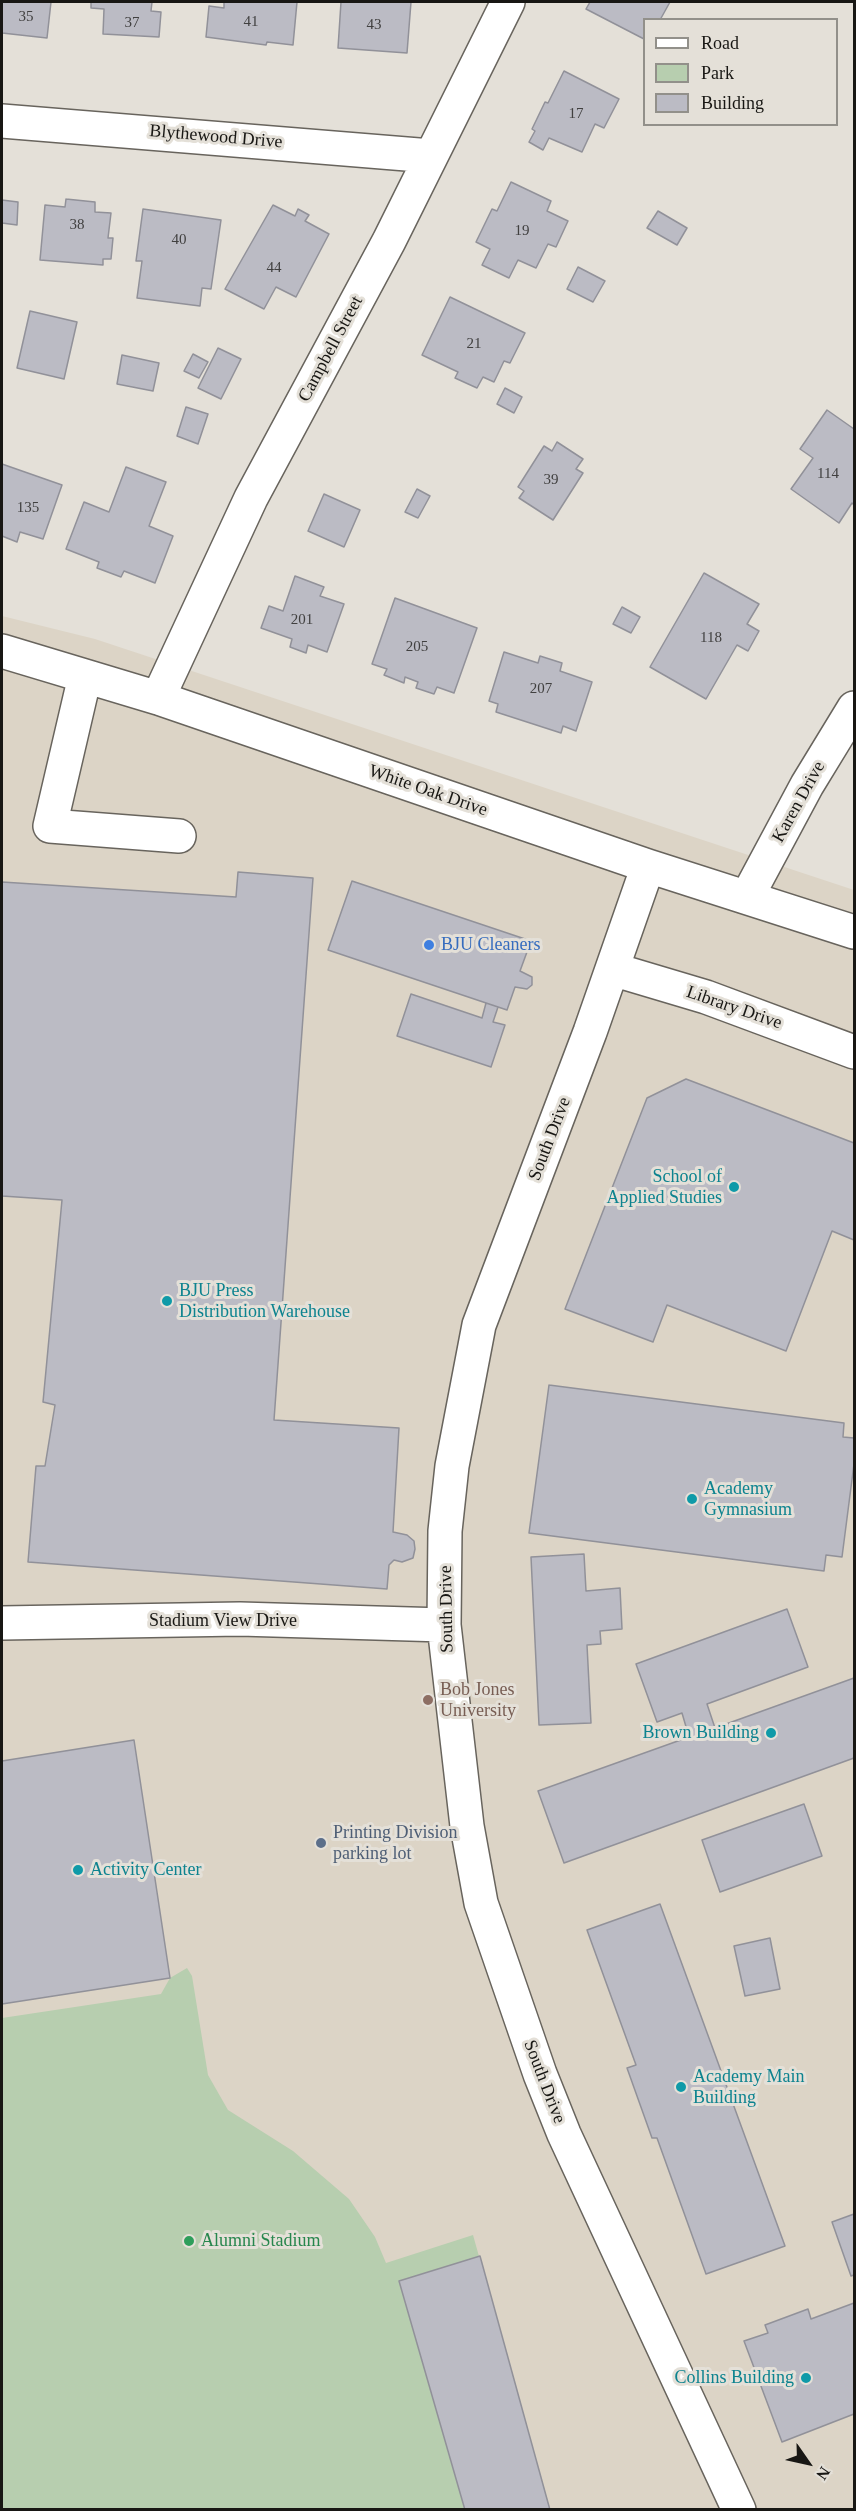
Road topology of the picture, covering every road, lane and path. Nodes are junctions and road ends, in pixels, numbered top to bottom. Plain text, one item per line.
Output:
1 (508, 2) edge
2 (2, 121) edge
3 (431, 156) junction
4 (2, 651) edge
5 (86, 676) junction
6 (158, 698) junction
7 (855, 708) edge
8 (179, 836) dead end
9 (648, 866) junction
10 (747, 897) junction
11 (855, 932) edge
12 (612, 969) junction
13 (855, 1052) edge
14 (2, 1623) edge
15 (444, 1626) junction
16 (739, 2510) edge

1 - 3 street, Campbell Street
2 - 3 street, Blythewood Drive
3 - 6 street, Campbell Street
4 - 5 street, White Oak Drive
5 - 6 street, White Oak Drive
5 - 8 street
6 - 9 street, White Oak Drive
7 - 10 street, Karen Drive
9 - 10 street, White Oak Drive
9 - 12 street, South Drive
10 - 11 street, White Oak Drive
12 - 13 street, Library Drive
12 - 15 street, South Drive
14 - 15 street, Stadium View Drive
15 - 16 street, South Drive

